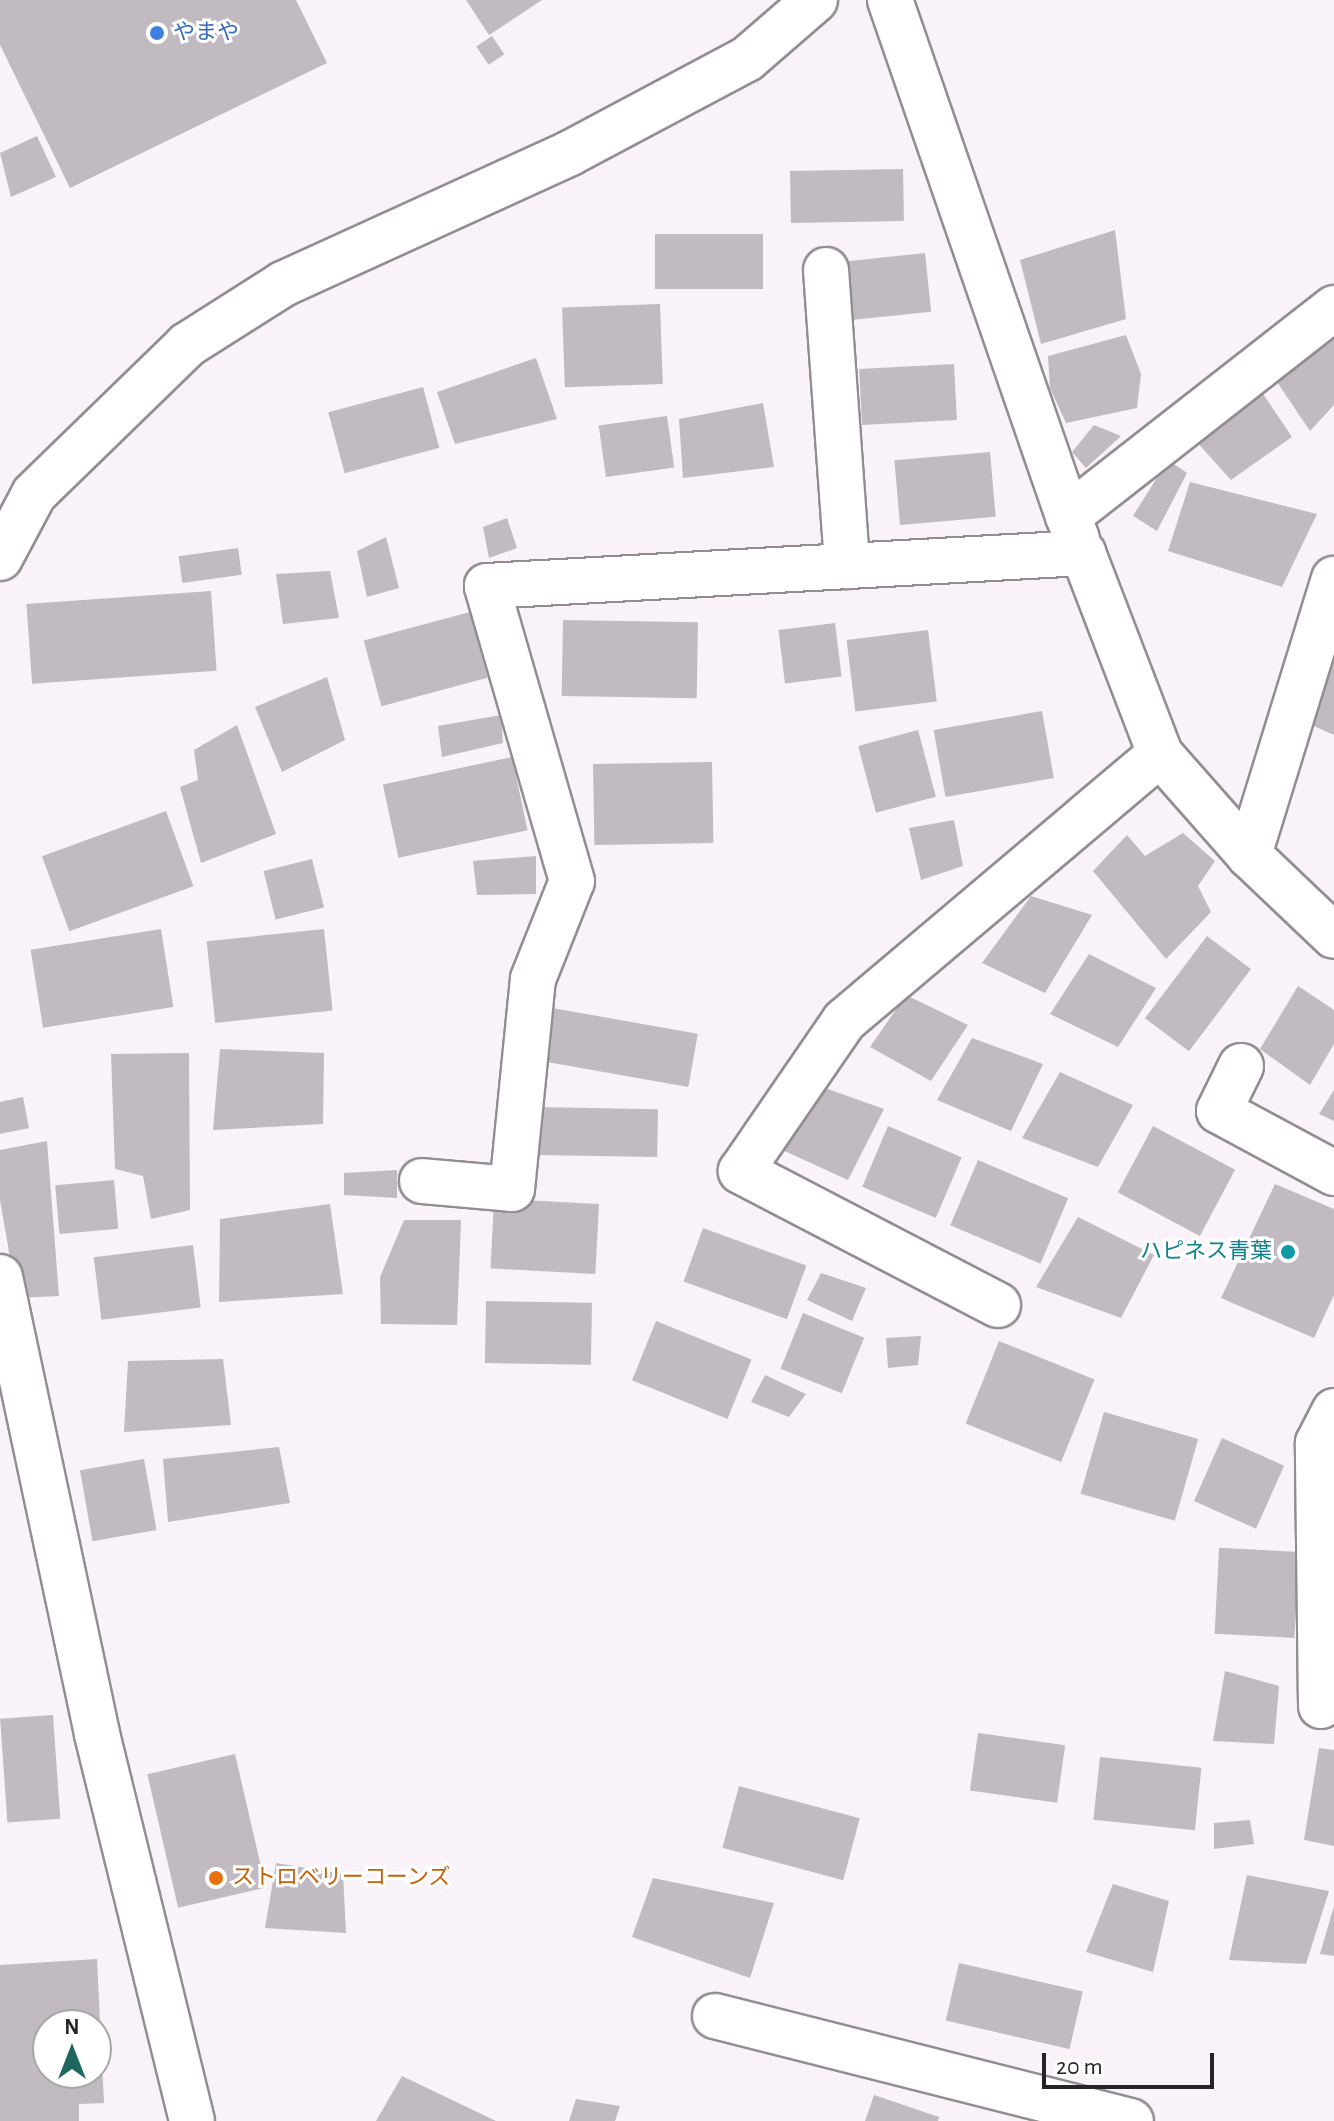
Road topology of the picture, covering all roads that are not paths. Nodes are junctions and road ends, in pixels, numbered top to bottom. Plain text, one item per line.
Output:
1 (815, 0) edge
2 (890, 0) edge
3 (826, 270) dead end
4 (1334, 308) edge
5 (1075, 534) junction
6 (0, 558) edge
7 (847, 566) junction
8 (1334, 579) edge
9 (1160, 754) junction
10 (1249, 855) junction
11 (1334, 936) edge
12 (1241, 1066) dead end
13 (1334, 1173) edge
14 (422, 1181) dead end
15 (0, 1277) edge
16 (998, 1305) dead end
17 (1334, 1411) edge
18 (1321, 1706) dead end
19 (715, 2016) dead end
20 (192, 2121) edge
21 (1131, 2121) edge

1 - 6 street
2 - 5 street
3 - 7 street
4 - 5 street
5 - 7 street
5 - 9 street
7 - 14 street
8 - 10 street
9 - 10 street
9 - 16 street
10 - 11 street
12 - 13 street
15 - 20 street
17 - 18 street
19 - 21 street

